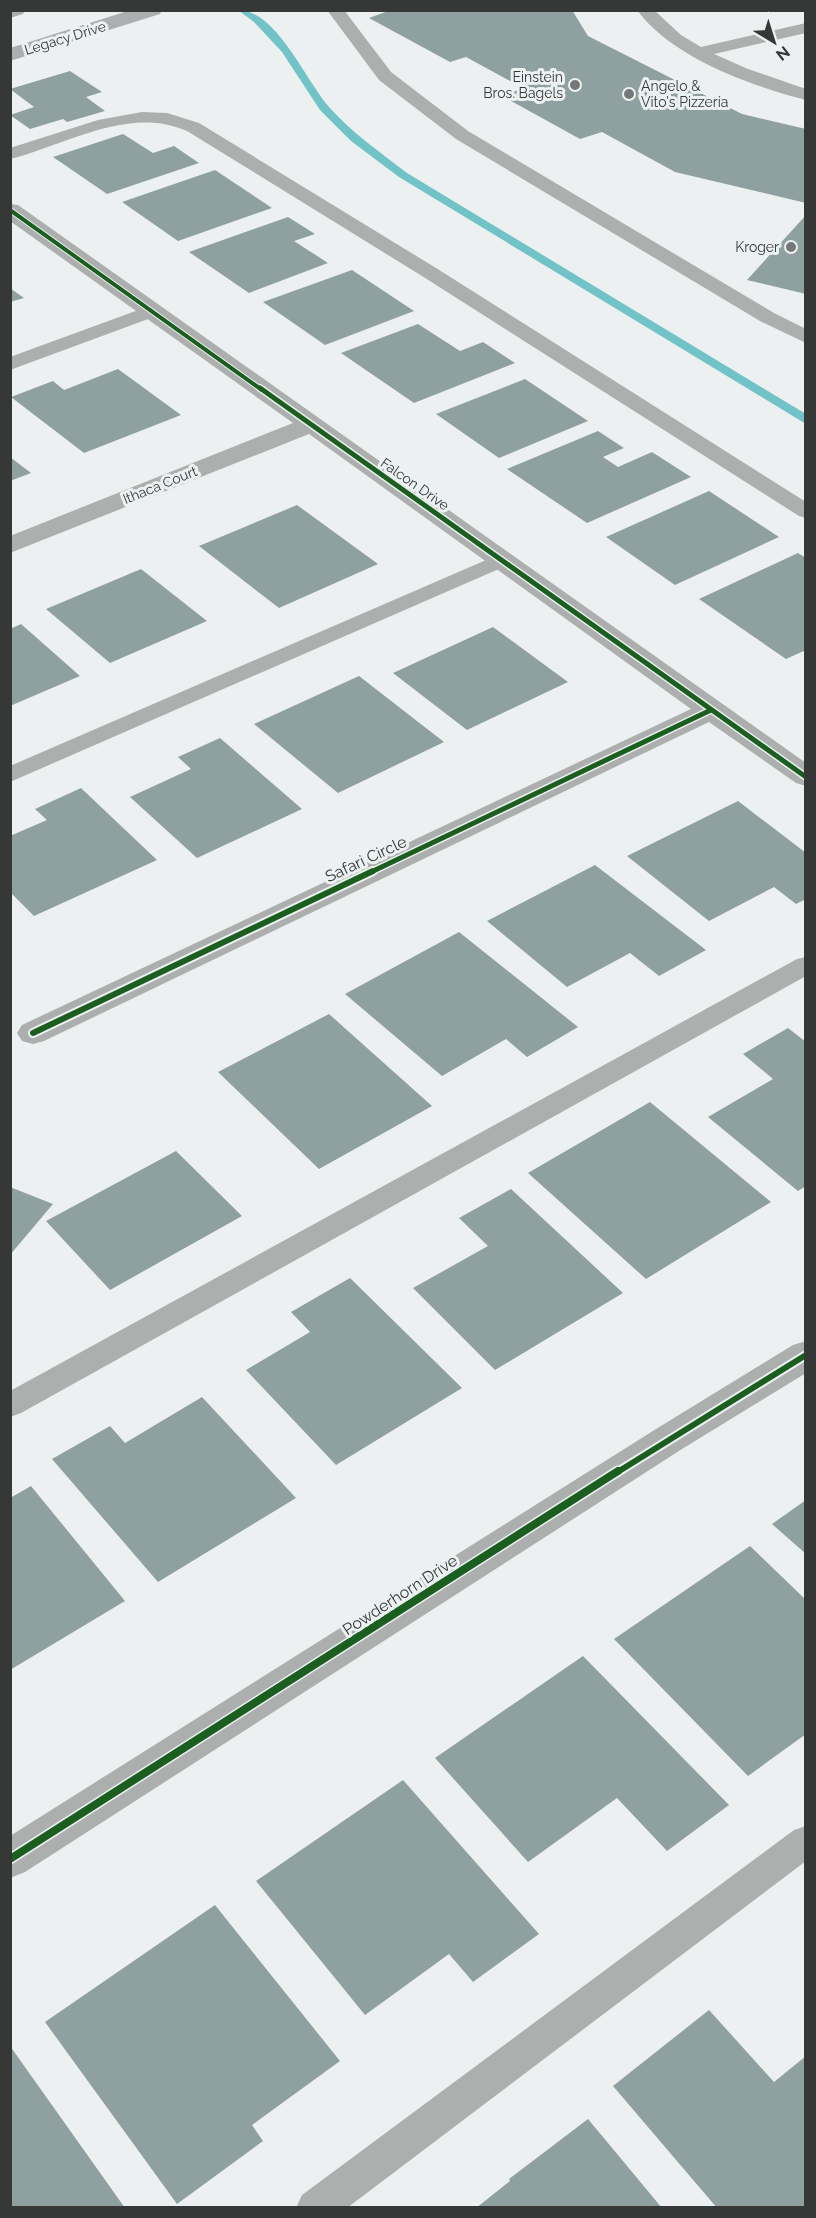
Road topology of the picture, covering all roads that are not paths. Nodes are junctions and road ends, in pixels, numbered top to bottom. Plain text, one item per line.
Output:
1 (16, 10) edge
2 (153, 10) edge
3 (335, 10) edge
4 (666, 10) edge
5 (10, 12) edge
6 (646, 12) edge
7 (806, 28) edge
8 (700, 52) junction
9 (10, 55) edge
10 (806, 95) edge
11 (10, 154) edge
12 (10, 210) edge
13 (152, 311) junction
14 (806, 337) edge
15 (10, 364) edge
16 (310, 425) junction
17 (806, 512) edge
18 (10, 545) edge
19 (500, 560) junction
20 (711, 710) junction
21 (10, 775) edge
22 (806, 777) edge
23 (806, 965) edge
24 (33, 1033) dead end
25 (806, 1355) edge
26 (10, 1405) edge
27 (806, 1841) edge
28 (10, 1859) edge
29 (315, 2208) edge

1 - 5 main road
2 - 9 main road, Legacy Drive
3 - 14 lane
4 - 6 lane
6 - 8 lane
7 - 8 lane
8 - 10 lane
11 - 17 lane
12 - 13 street, Falcon Drive
13 - 15 lane
13 - 16 street, Falcon Drive
16 - 18 street, Ithaca Court
16 - 19 street, Falcon Drive
19 - 20 street, Falcon Drive
19 - 21 lane
20 - 22 street, Falcon Drive
20 - 24 street, Safari Circle
23 - 26 lane
25 - 28 street, Powderhorn Drive
27 - 29 lane

